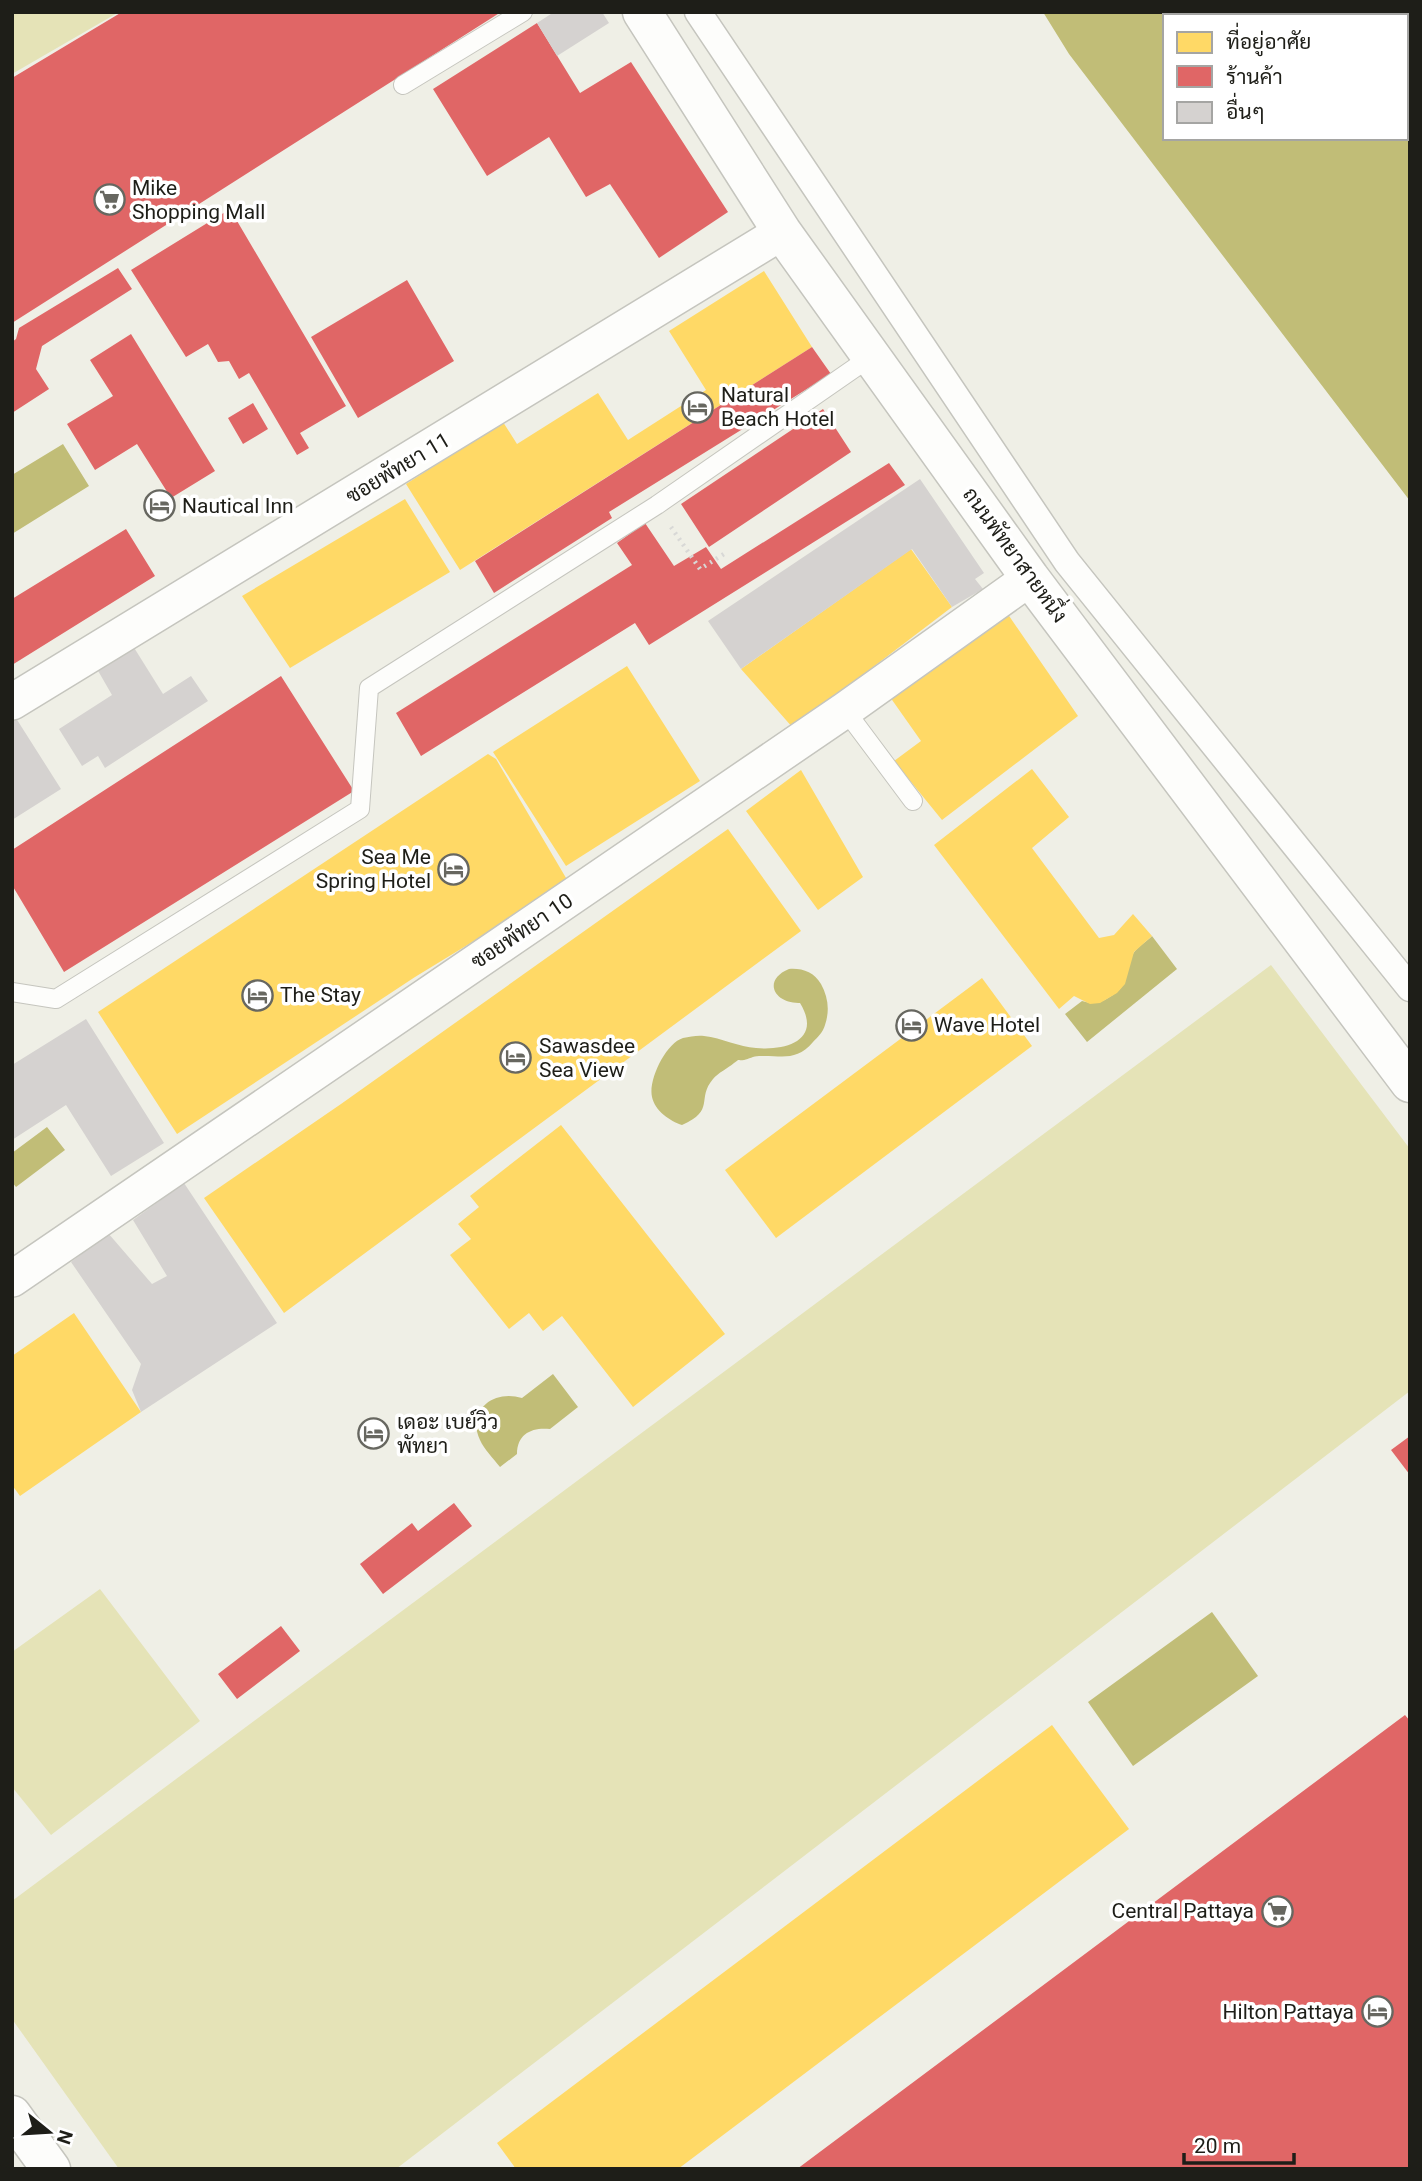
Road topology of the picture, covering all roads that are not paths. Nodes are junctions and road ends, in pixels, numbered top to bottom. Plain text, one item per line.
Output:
1 (523, 12) edge
2 (642, 12) edge
3 (698, 12) edge
4 (403, 85) dead end
5 (782, 232) junction
6 (872, 356) junction
7 (1030, 578) junction
8 (12, 702) edge
9 (845, 710) junction
10 (913, 800) dead end
11 (1410, 988) edge
12 (12, 992) edge
13 (1410, 1083) edge
14 (12, 1279) edge
15 (12, 2115) edge
16 (51, 2169) edge

1 - 4 lane
2 - 5 main road, ถนนพัทยาสายหนึ่ง
3 - 11 street
5 - 6 main road, ถนนพัทยาสายหนึ่ง
5 - 8 street, ซอยพัทยา 11
6 - 7 main road, ถนนพัทยาสายหนึ่ง
6 - 12 lane
7 - 9 street, ซอยพัทยา 10
7 - 13 main road, ถนนพัทยาสายหนึ่ง
9 - 10 lane
9 - 14 street, ซอยพัทยา 10
15 - 16 main road

